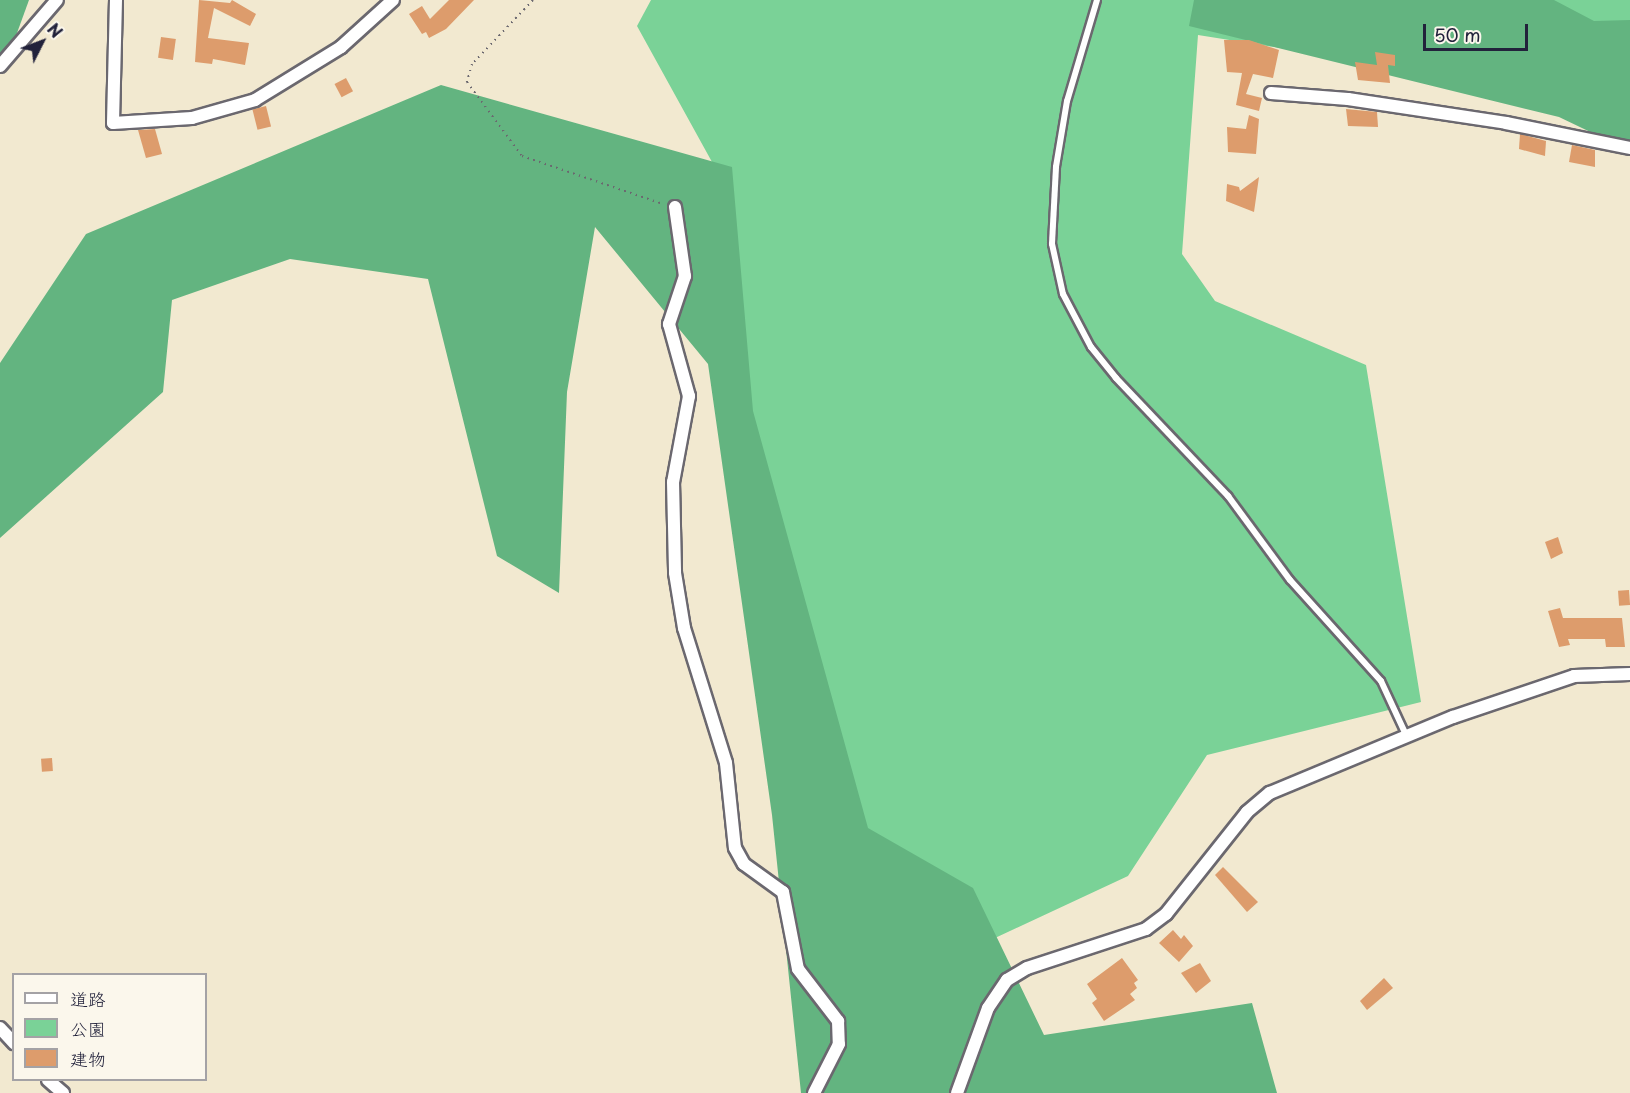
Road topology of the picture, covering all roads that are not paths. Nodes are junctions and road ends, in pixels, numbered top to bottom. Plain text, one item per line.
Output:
1 (57, 0) edge
2 (116, 0) edge
3 (393, 0) edge
4 (1096, 0) edge
5 (0, 66) edge
6 (1271, 93) dead end
7 (1630, 148) edge
8 (675, 207) road end
9 (1630, 674) edge
10 (1407, 737) junction
11 (0, 1028) edge
12 (12, 1041) edge
13 (49, 1081) edge
14 (63, 1093) edge
15 (814, 1093) edge
16 (957, 1093) edge

1 - 5 street
2 - 3 street
4 - 10 lane
6 - 7 street
8 - 15 street
9 - 10 street
10 - 16 street
11 - 12 street
13 - 14 street

